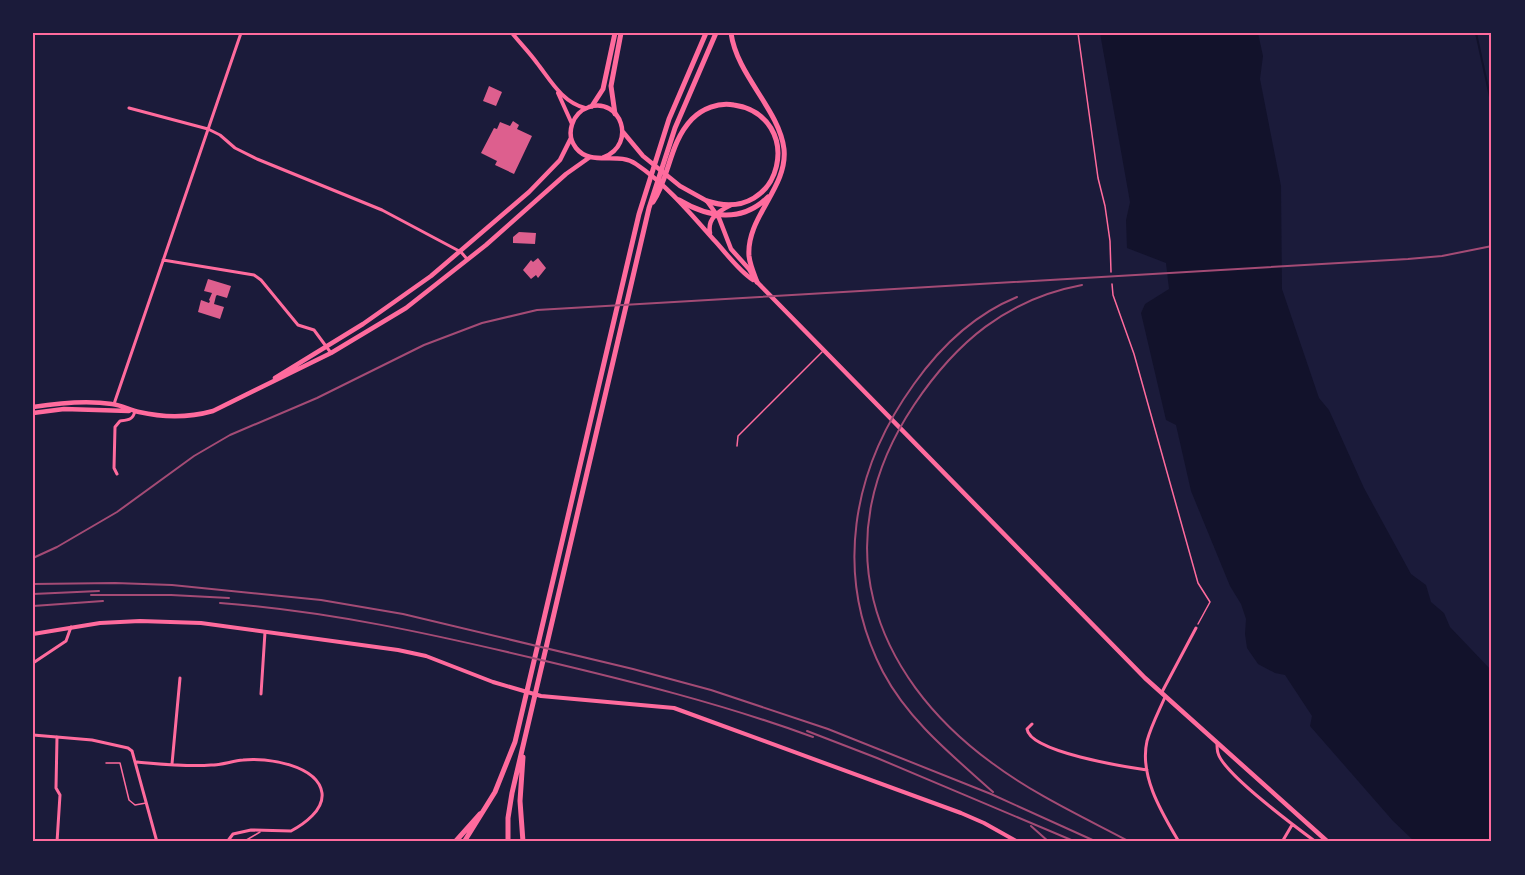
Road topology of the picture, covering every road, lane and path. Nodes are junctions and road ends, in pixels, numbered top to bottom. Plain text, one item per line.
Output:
1 (242, 33) edge
2 (512, 33) edge
3 (615, 33) edge
4 (621, 33) edge
5 (704, 33) edge
6 (716, 33) edge
7 (731, 33) edge
8 (1078, 33) edge
9 (558, 92) junction
10 (589, 107) junction
11 (129, 108) dead end
12 (615, 114) junction
13 (572, 124) junction
14 (208, 129) junction
15 (623, 132) junction
16 (571, 138) junction
17 (604, 157) junction
18 (590, 158) junction
19 (666, 162) junction
20 (771, 193) junction
21 (679, 200) junction
22 (707, 201) junction
23 (731, 205) junction
24 (716, 214) junction
25 (711, 236) junction
26 (461, 252) junction
27 (467, 259) junction
28 (164, 260) junction
29 (1111, 272) dead end
30 (757, 282) junction
31 (1112, 284) dead end
32 (327, 346) junction
33 (823, 351) junction
34 (331, 352) junction
35 (250, 393) junction
36 (114, 404) junction
37 (33, 407) edge
38 (135, 411) junction
39 (33, 412) edge
40 (737, 446) dead end
41 (117, 474) dead end
42 (71, 627) junction
43 (1196, 628) joint
44 (265, 632) junction
45 (33, 634) edge
46 (33, 663) edge
47 (180, 678) dead end
48 (261, 694) dead end
49 (1163, 695) junction
50 (1032, 724) dead end
51 (33, 735) edge
52 (526, 736) junction
53 (57, 737) junction
54 (1217, 743) junction
55 (137, 762) junction
56 (106, 763) dead end
57 (172, 764) junction
58 (1148, 770) junction
59 (147, 803) junction
60 (489, 804) junction
61 (1292, 825) junction
62 (261, 831) junction
63 (57, 842) edge
64 (157, 842) edge
65 (227, 842) edge
66 (243, 842) edge
67 (455, 842) edge
68 (464, 842) edge
69 (508, 842) edge
70 (523, 842) edge
71 (1018, 842) edge
72 (1179, 842) edge
73 (1282, 842) edge
74 (1316, 842) edge
75 (1328, 842) edge

1 - 14 street
2 - 9 street
3 - 10 highway
4 - 12 highway
5 - 60 highway
6 - 19 highway
7 - 20 highway
8 - 29 path
9 - 10 street
9 - 13 street
10 - 12 main road
10 - 13 main road
11 - 14 street
12 - 15 main road
13 - 16 main road
14 - 26 street
14 - 28 street
15 - 17 main road
15 - 22 main road
16 - 18 main road
16 - 26 main road
17 - 18 main road
17 - 21 main road
18 - 27 main road
19 - 23 highway
19 - 52 highway
20 - 24 highway
20 - 30 highway
21 - 24 highway
21 - 25 main road
22 - 23 highway
22 - 24 main road
23 - 24 main road
24 - 25 main road
24 - 30 main road
25 - 30 main road
26 - 27 street
26 - 32 main road
27 - 34 main road
28 - 32 street
28 - 36 street
30 - 33 main road
31 - 43 path
32 - 34 street
32 - 35 main road
33 - 40 lane
33 - 49 main road
34 - 35 main road
35 - 38 main road
36 - 37 main road
36 - 38 main road
38 - 39 main road
38 - 41 street
42 - 44 street
42 - 45 street
42 - 46 street
43 - 49 street
44 - 48 street
44 - 71 street
47 - 57 street
49 - 54 main road
49 - 58 street
50 - 58 street
51 - 53 street
52 - 69 highway
52 - 70 highway
53 - 55 street
53 - 63 street
54 - 61 street
54 - 75 main road
55 - 57 street
55 - 59 street
56 - 59 lane
57 - 62 street
58 - 72 street
59 - 64 street
60 - 67 highway
60 - 68 highway
61 - 73 street
61 - 74 street
62 - 65 street
62 - 66 lane

